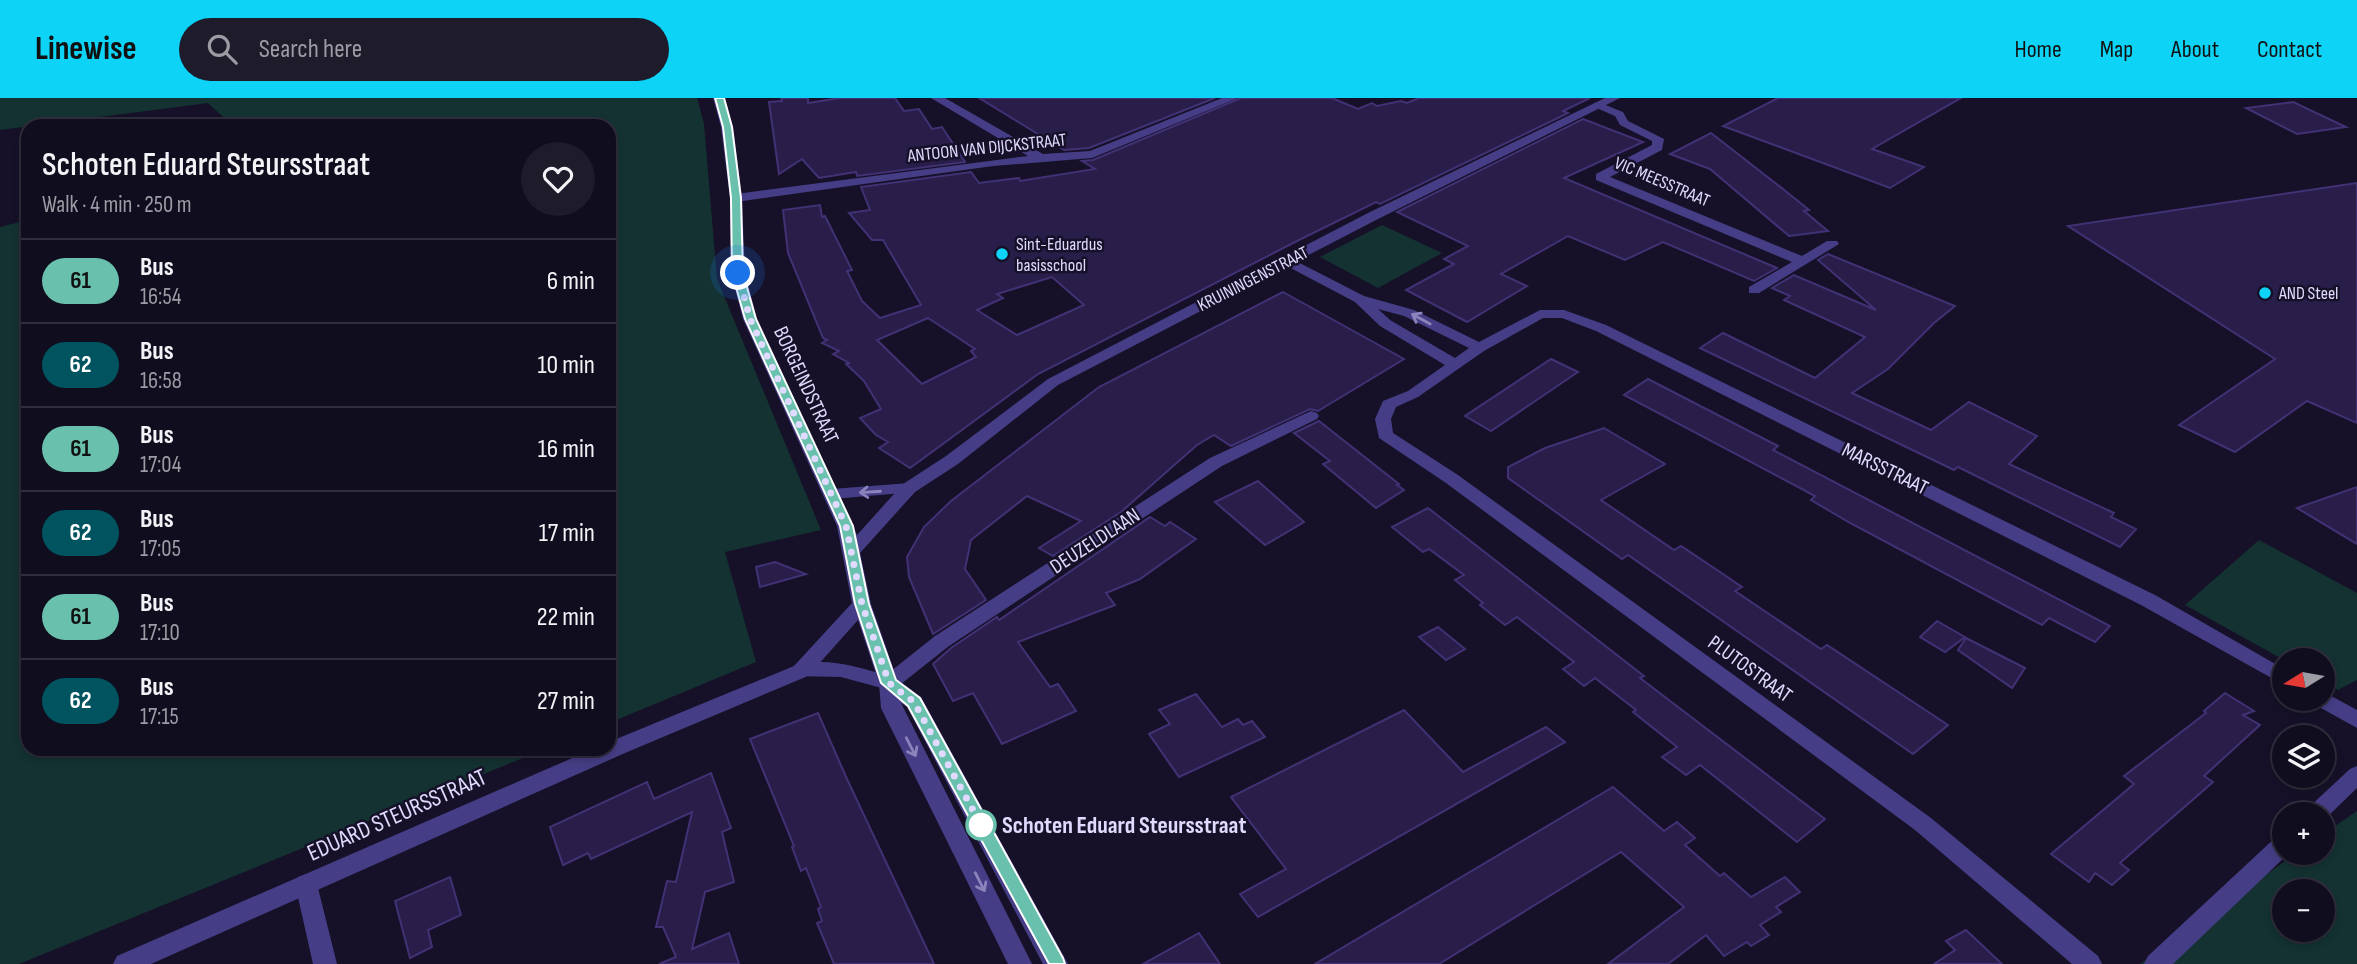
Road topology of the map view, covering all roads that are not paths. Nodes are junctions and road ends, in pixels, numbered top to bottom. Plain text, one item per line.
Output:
1 (719, 98) edge
2 (937, 98) edge
3 (1232, 98) edge
4 (1614, 98) edge
5 (1598, 106) junction
6 (995, 135) junction
7 (1043, 159) junction
8 (993, 162) junction
9 (736, 198) junction
10 (1832, 244) dead end
11 (1288, 261) junction
12 (1802, 261) junction
13 (1754, 290) dead end
14 (1359, 299) junction
15 (1479, 348) junction
16 (1454, 364) junction
17 (1311, 416) dead end
18 (1383, 419) joint
19 (909, 488) junction
20 (832, 494) junction
21 (852, 551) junction
22 (862, 604) junction
23 (801, 671) junction
24 (2272, 671) edge
25 (889, 683) junction
26 (2335, 707) edge
27 (2357, 720) edge
28 (616, 748) edge
29 (598, 756) edge
30 (2357, 775) edge
31 (2329, 802) edge
32 (2272, 855) edge
33 (306, 884) junction
34 (125, 964) edge
35 (326, 964) edge
36 (1020, 964) edge
37 (1056, 964) edge
38 (2090, 964) edge
39 (2156, 964) edge

1 - 9 street, BORGEINDSTRAAT
2 - 6 street
3 - 7 street, ANTOON VAN DIJCKSTRAAT
4 - 5 street, KRUININGENSTRAAT
5 - 11 street, KRUININGENSTRAAT
5 - 12 street, VIC MEESSTRAAT
6 - 7 street
6 - 8 street
7 - 8 street, ANTOON VAN DIJCKSTRAAT
8 - 9 street, ANTOON VAN DIJCKSTRAAT
9 - 20 street, BORGEINDSTRAAT
10 - 12 street
11 - 14 street
11 - 19 street, KRUININGENSTRAAT
12 - 13 street
15 -> 14 street
14 - 16 street
15 - 16 street, MARSSTRAAT
15 - 24 street, MARSSTRAAT
16 - 18 street, MARSSTRAAT
17 - 25 street, DEUZELDLAAN
18 - 38 street, PLUTOSTRAAT
19 -> 20 street, KRUININGENSTRAAT
19 - 21 street, KRUININGENSTRAAT
20 - 21 street, BORGEINDSTRAAT
21 - 22 street, BORGEINDSTRAAT
22 - 23 street, EDUARD STEURSSTRAAT
22 - 25 street, BORGEINDSTRAAT
23 - 25 street
23 - 28 street, EDUARD STEURSSTRAAT
25 -> 36 street
25 - 37 street
26 - 27 street
29 - 33 street, EDUARD STEURSSTRAAT
30 - 31 street
32 - 39 street
33 - 34 street, EDUARD STEURSSTRAAT
33 - 35 street

